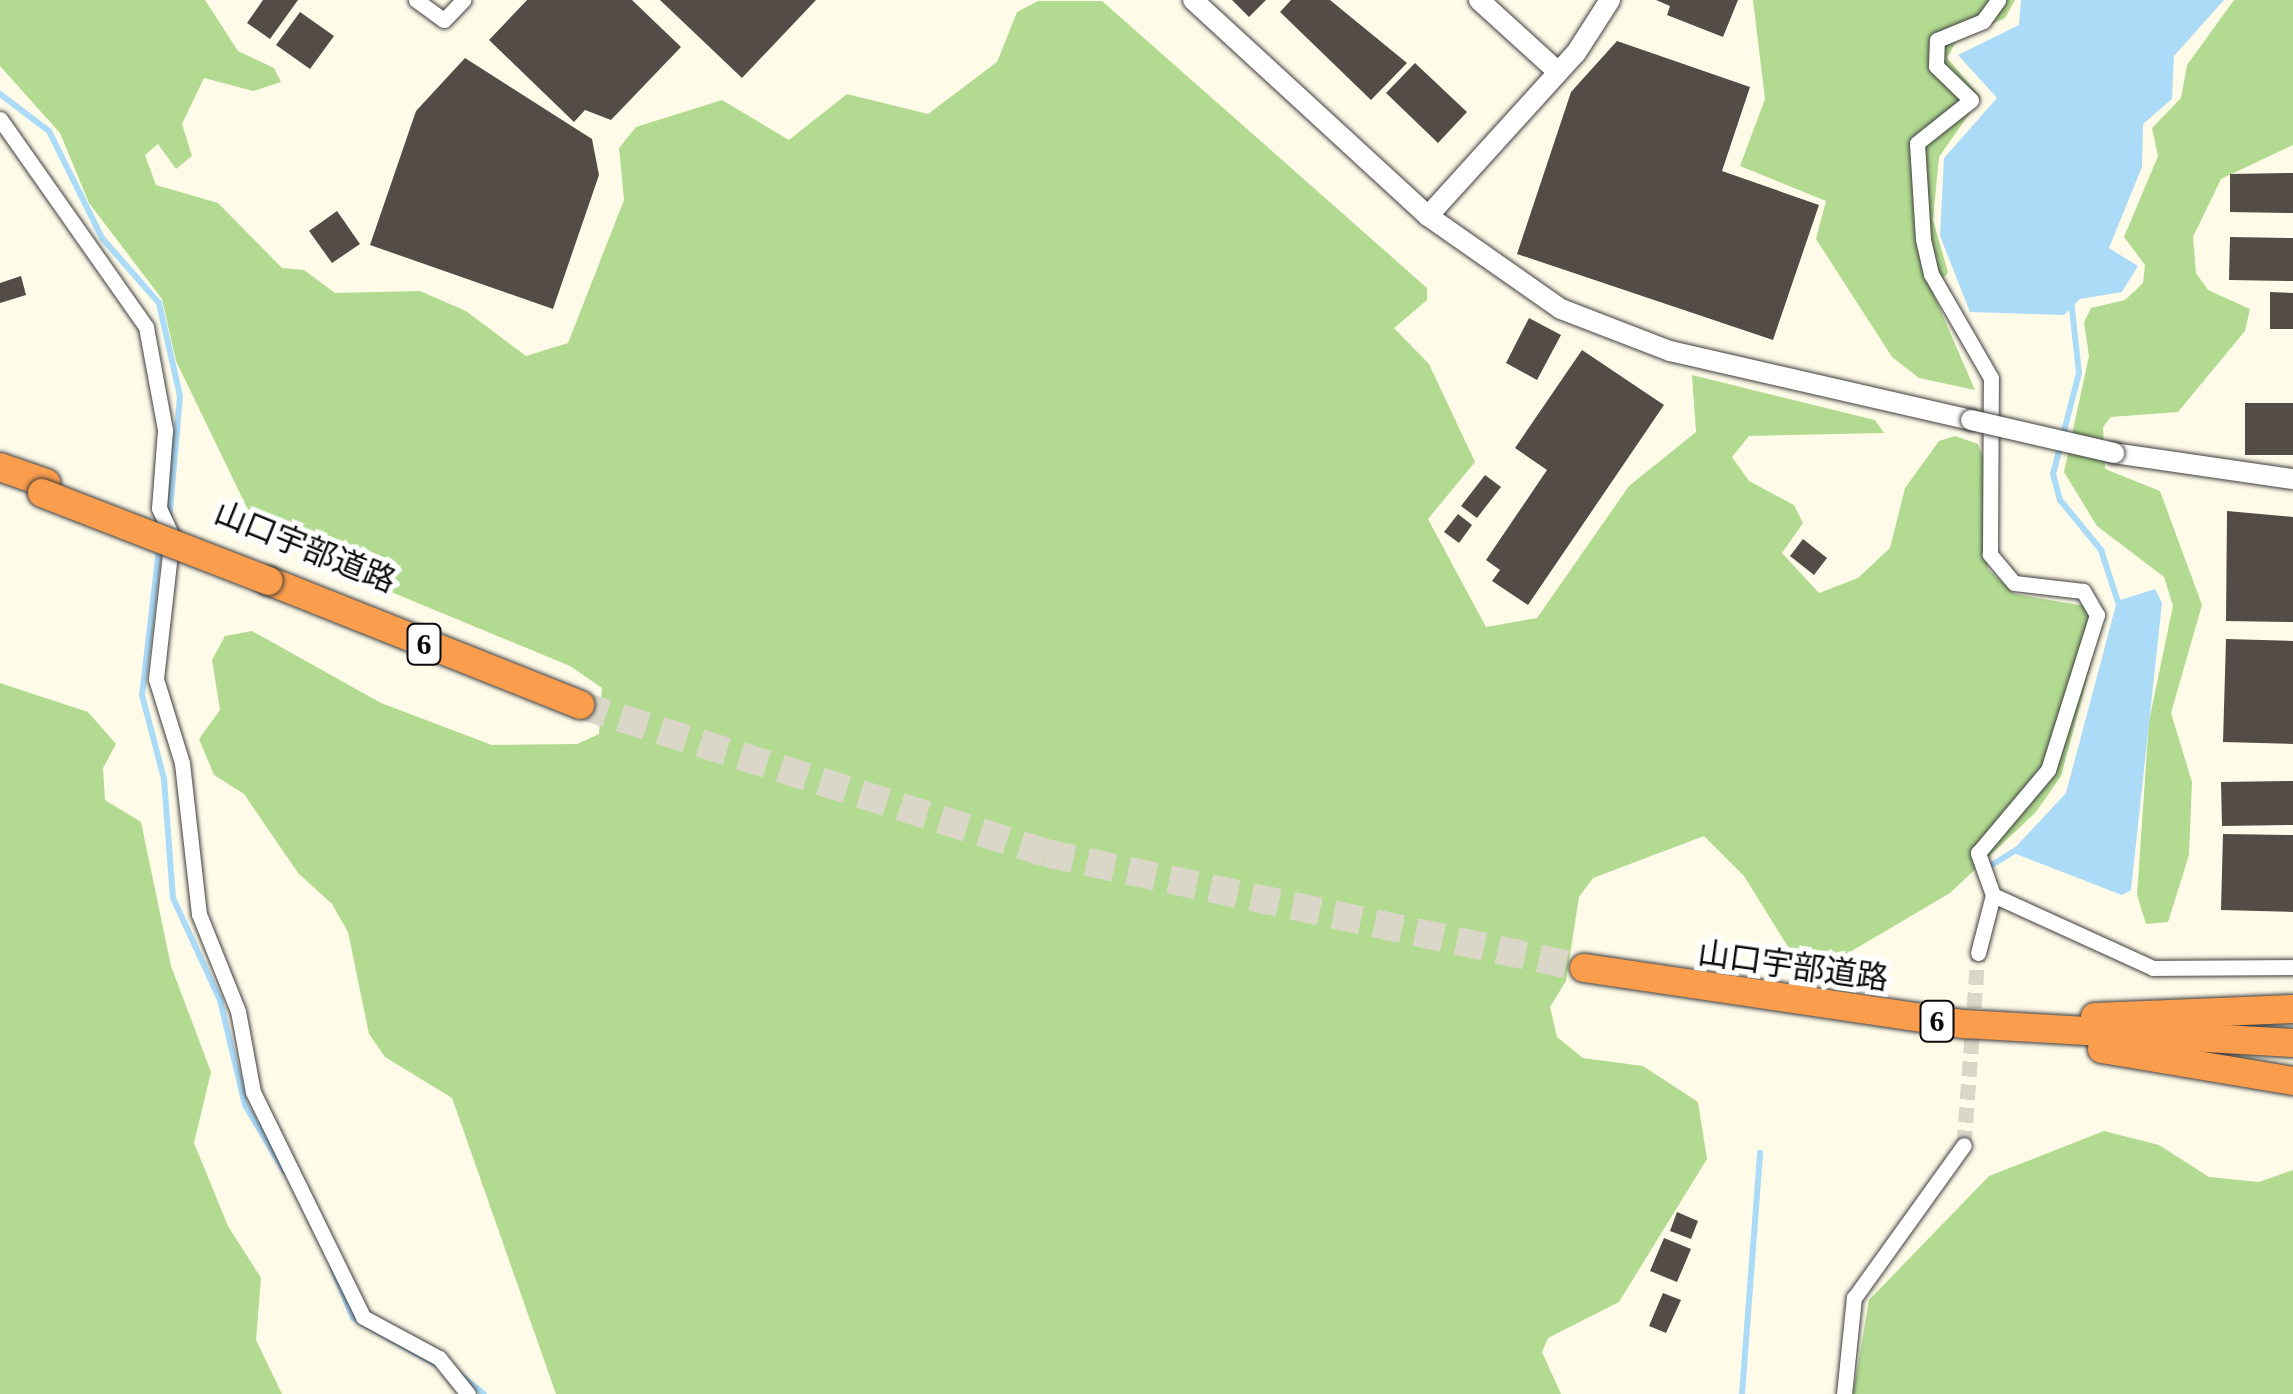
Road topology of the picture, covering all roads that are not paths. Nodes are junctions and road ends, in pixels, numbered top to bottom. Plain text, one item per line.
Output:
1 (416, 0) edge
2 (463, 0) edge
3 (1193, 0) edge
4 (1479, 0) edge
5 (1610, 0) edge
6 (1998, 0) edge
7 (1558, 72) junction
8 (0, 119) edge
9 (1428, 216) junction
10 (0, 467) edge
11 (0, 479) edge
12 (2293, 479) edge
13 (44, 488) junction
14 (582, 700) tunnel mouth
15 (1993, 895) junction
16 (1978, 954) tunnel mouth
17 (2293, 967) edge
18 (2293, 1009) edge
19 (2096, 1017) junction
20 (1966, 1024) junction
21 (2293, 1031) edge
22 (2293, 1043) edge
23 (2293, 1080) edge
24 (1964, 1145) tunnel mouth
25 (468, 1394) edge
26 (1844, 1394) edge

1 - 2 street
3 - 9 street
4 - 7 street
5 - 7 street
6 - 15 street
7 - 9 street
8 - 25 street
9 - 12 street, bridge
10 - 13 highway, 山口宇部道路 / 6
11 - 13 highway, 山口宇部道路 / 6
13 - 14 highway, 山口宇部道路 / 6
15 - 16 street
15 - 17 street
18 - 19 highway
19 - 20 highway, 山口宇部道路 / 6
19 - 21 highway, 山口宇部道路 / 6
20 - 22 highway, 山口宇部道路 / 6
20 - 23 highway
24 - 26 street

